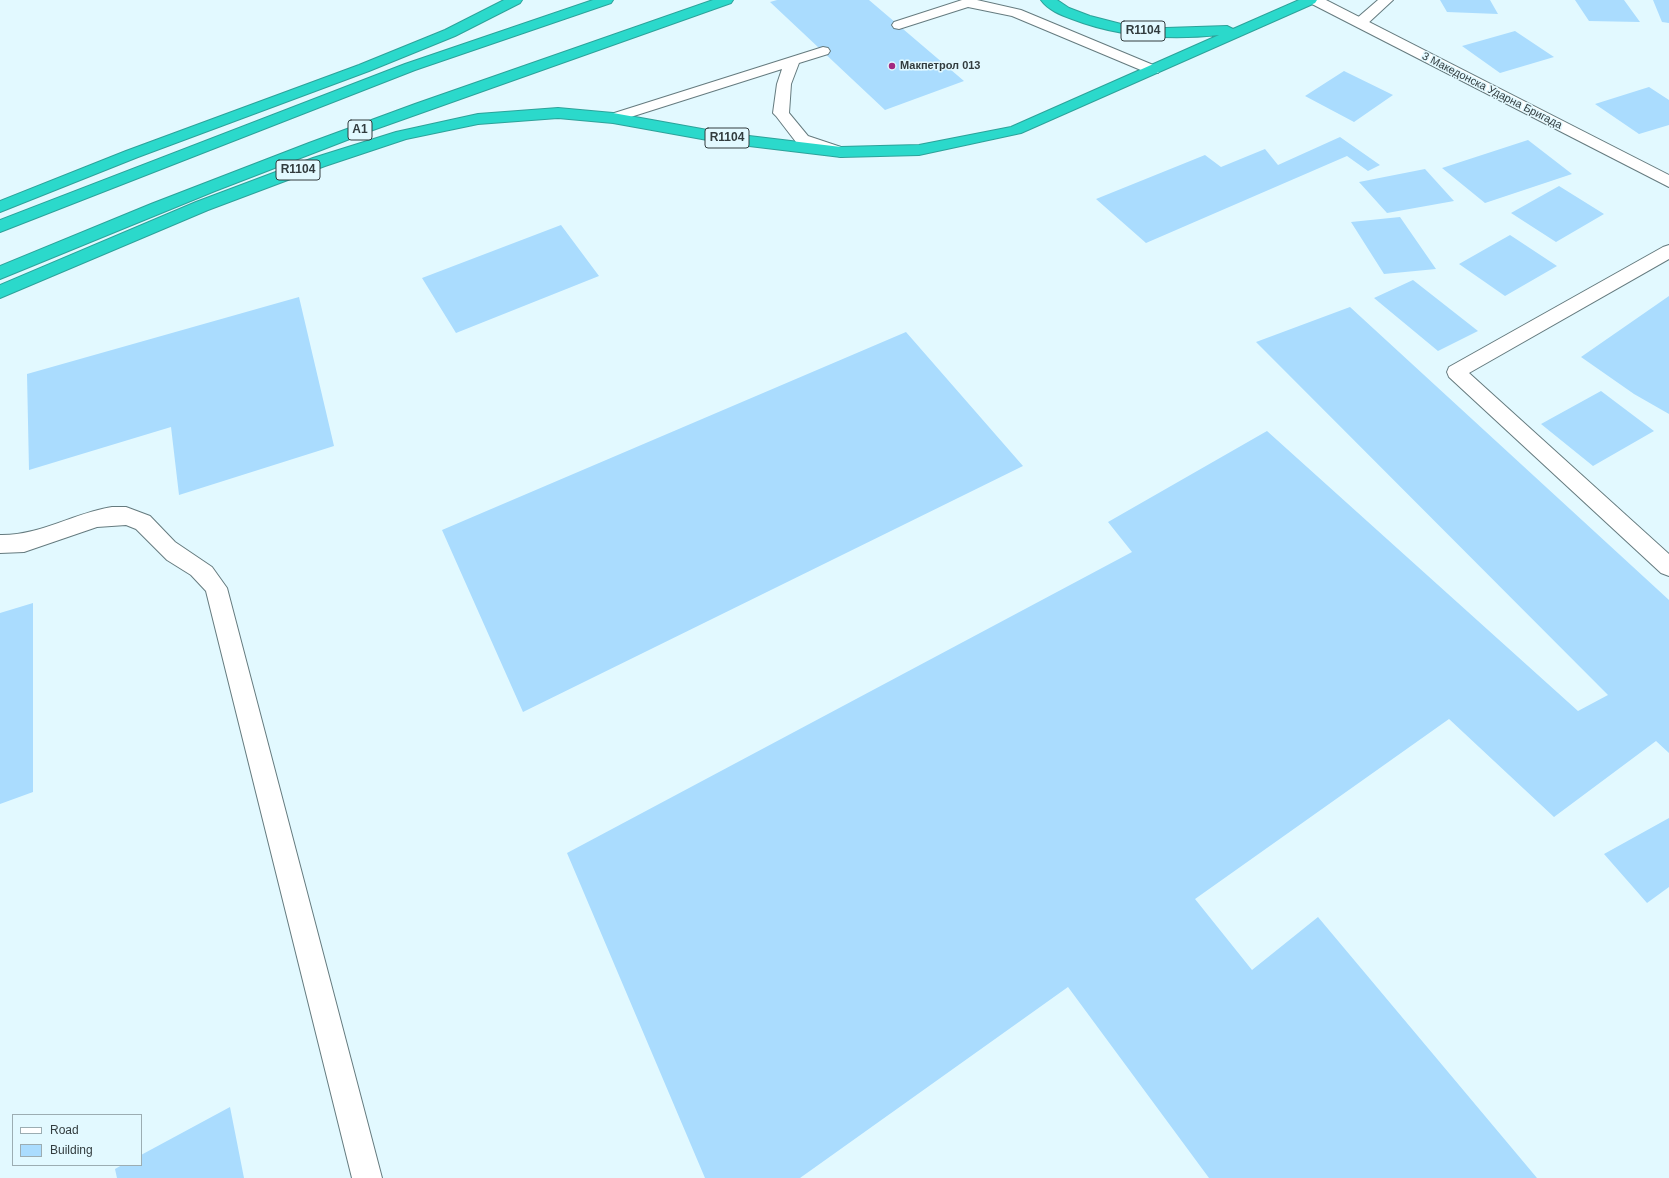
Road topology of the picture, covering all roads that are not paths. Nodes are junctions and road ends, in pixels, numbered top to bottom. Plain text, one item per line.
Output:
1 (515, 0) edge
2 (606, 0) edge
3 (726, 0) edge
4 (1048, 0) edge
5 (1310, 0) edge
6 (1316, 0) edge
7 (1386, 0) edge
8 (969, 1) edge
9 (1361, 22) junction
10 (899, 25) dead end
11 (1244, 28) junction
12 (823, 52) dead end
13 (792, 62) junction
14 (1152, 70) junction
15 (612, 118) junction
16 (841, 152) junction
17 (1669, 182) edge
18 (0, 207) edge
19 (0, 226) edge
20 (1669, 251) edge
21 (0, 273) edge
22 (0, 292) edge
23 (0, 544) edge
24 (1669, 567) edge
25 (367, 1178) edge

1 - 18 highway
2 - 19 highway
3 - 21 highway, A1
4 - 11 highway, R1104
5 - 11 highway, R1104
6 - 9 street, 3 Македонска Ударна Бригада
7 - 9 street
8 - 10 street
8 - 14 street
9 - 17 street, 3 Македонска Ударна Бригада
11 - 14 highway, R1104
12 - 13 street
13 - 15 street
13 - 16 street
14 - 16 highway, R1104
15 - 16 highway, R1104
15 - 22 highway, R1104
20 - 24 street
23 - 25 street

